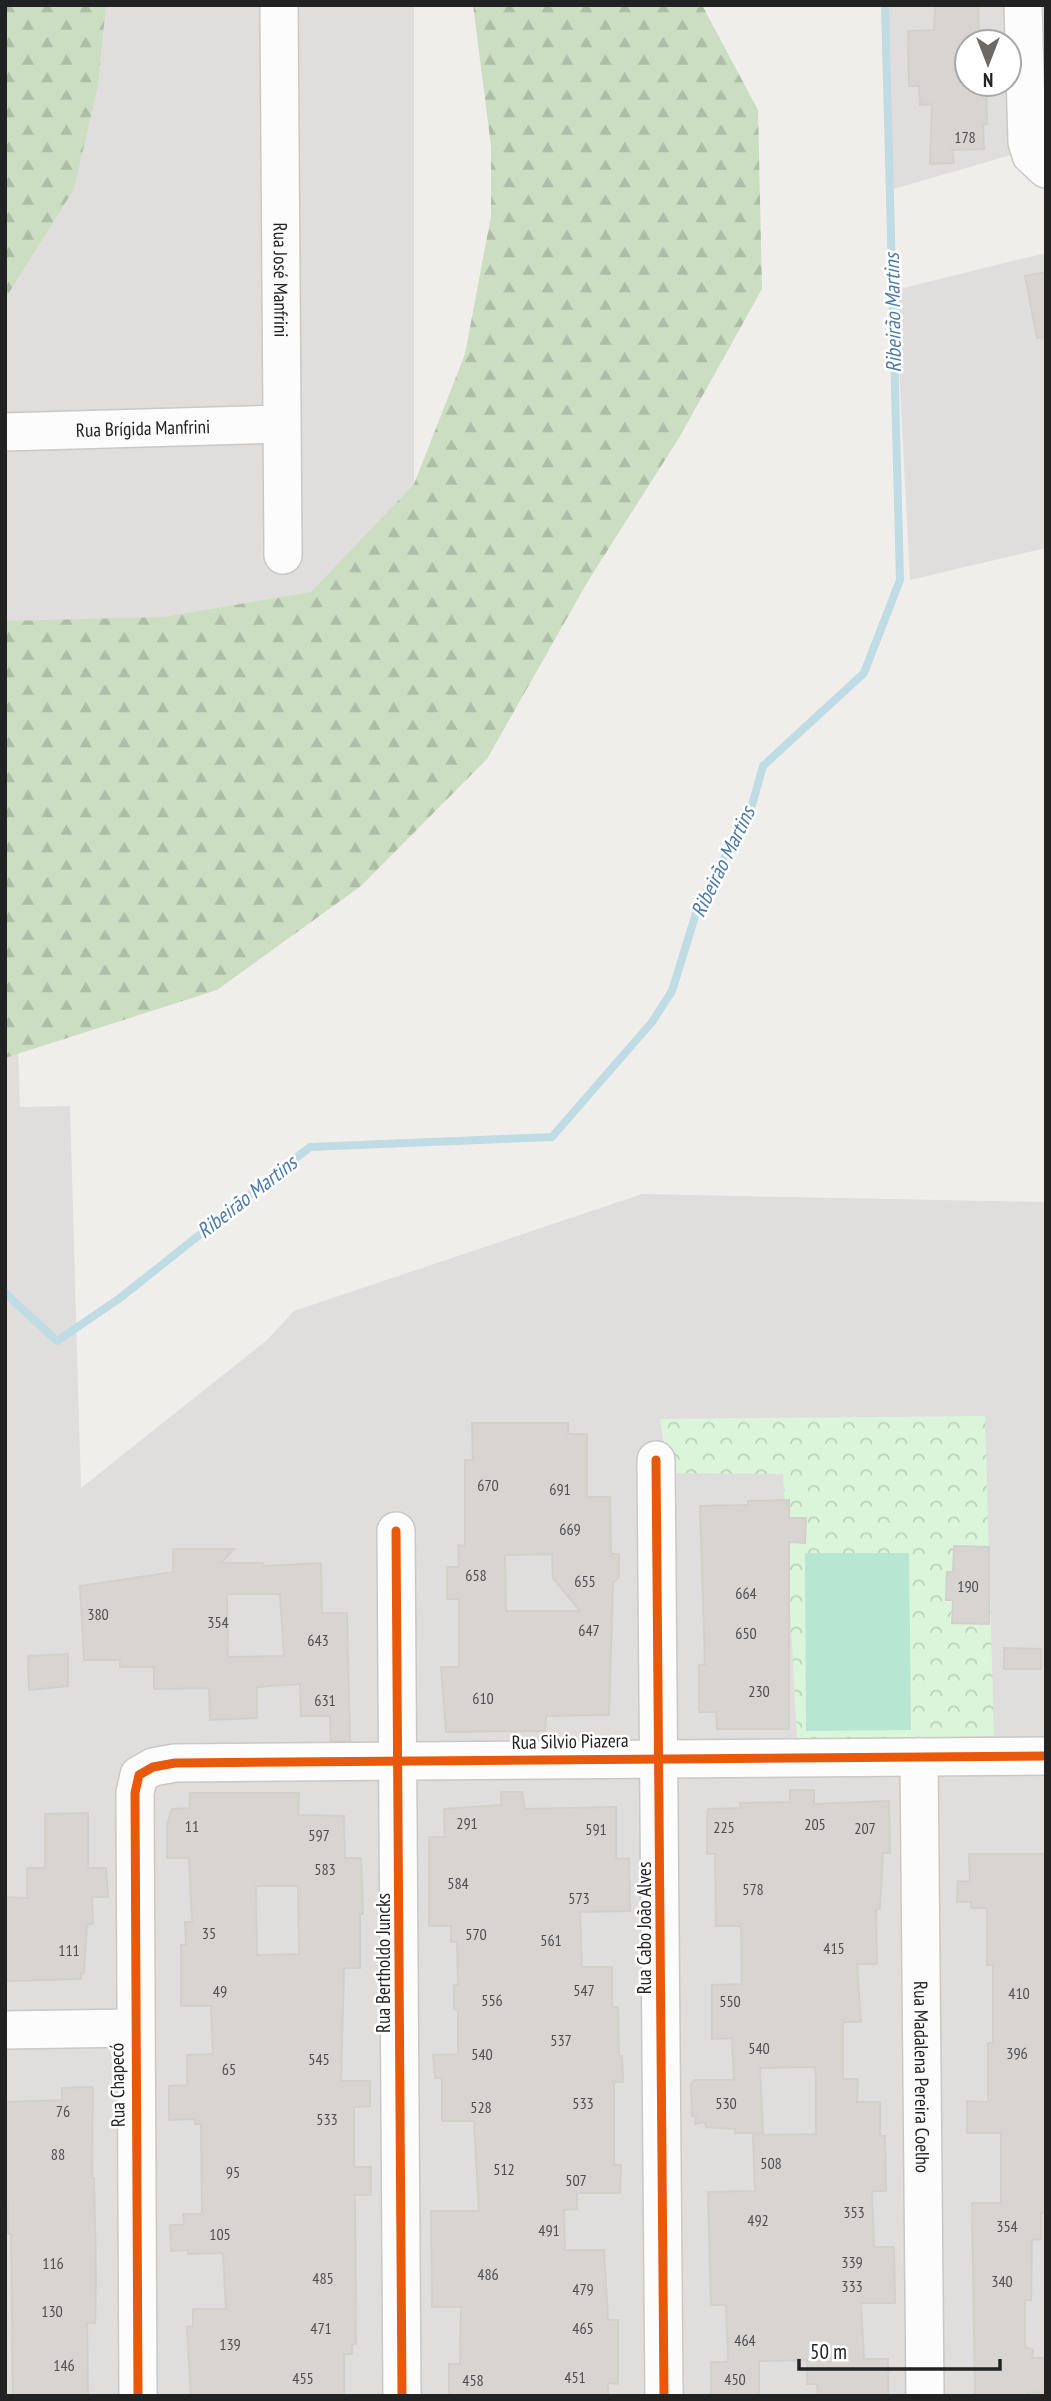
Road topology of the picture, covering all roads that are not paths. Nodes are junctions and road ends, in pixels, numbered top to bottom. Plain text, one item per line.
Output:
1 (279, 5) edge
2 (1023, 5) edge
3 (1045, 168) edge
4 (280, 424) junction
5 (5, 432) edge
6 (283, 555) dead end
7 (656, 1460) dead end
8 (396, 1531) dead end
9 (1046, 1756) edge
10 (660, 1757) junction
11 (919, 1757) junction
12 (399, 1760) junction
13 (139, 1775) joint
14 (134, 2028) junction
15 (5, 2030) edge
16 (138, 2396) edge
17 (402, 2396) edge
18 (664, 2396) edge
19 (925, 2396) edge

1 - 4 street, Rua José Manfrini
2 - 3 street
4 - 5 street, Rua Brígida Manfrini
4 - 6 street, Rua José Manfrini
7 - 10 street, Rua Cabo João Alves
8 - 12 street, Rua Bertholdo Juncks
9 - 11 street, Rua Silvio Piazera
10 - 11 street, Rua Silvio Piazera
10 - 12 street, Rua Silvio Piazera
10 - 18 street, Rua Cabo João Alves
11 - 19 street, Rua Madalena Pereira Coelho
12 - 13 street, Rua Silvio Piazera
12 - 17 street, Rua Bertholdo Juncks
13 - 14 street, Rua Chapecó
14 - 15 street
14 - 16 street, Rua Chapecó

